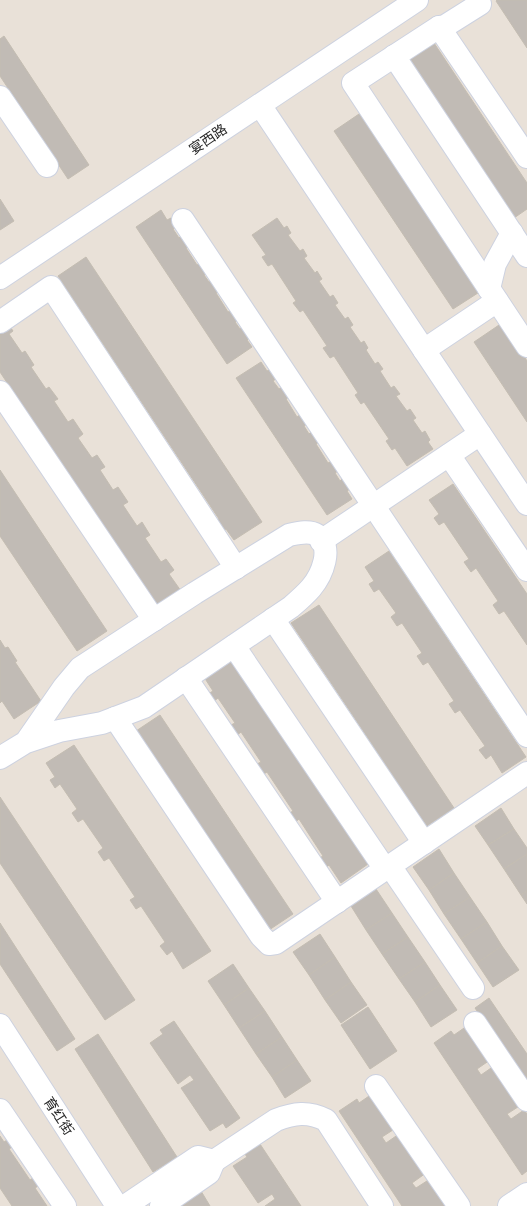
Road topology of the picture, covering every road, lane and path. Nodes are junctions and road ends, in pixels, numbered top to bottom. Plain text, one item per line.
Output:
1 (417, 0) edge
2 (480, 4) dead end
3 (439, 27) junction
4 (394, 56) junction
5 (0, 97) edge
6 (260, 105) junction
7 (527, 157) edge
8 (47, 166) dead end
9 (183, 220) dead end
10 (512, 233) junction
11 (527, 256) edge
12 (0, 278) edge
13 (493, 295) junction
14 (0, 322) edge
15 (527, 345) edge
16 (424, 350) junction
17 (0, 392) edge
18 (480, 434) junction
19 (449, 455) junction
20 (527, 504) edge
21 (374, 506) junction
22 (321, 541) junction
23 (236, 568) junction
24 (527, 570) edge
25 (273, 619) junction
26 (154, 620) junction
27 (234, 646) junction
28 (186, 678) junction
29 (115, 718) junction
30 (527, 736) edge
31 (26, 742) junction
32 (0, 758) edge
33 (527, 773) edge
34 (424, 843) junction
35 (388, 867) junction
36 (337, 902) junction
37 (473, 988) dead end
38 (475, 1023) dead end
39 (0, 1025) edge
40 (376, 1086) dead end
41 (527, 1100) edge
42 (0, 1110) edge
43 (214, 1161) junction
44 (527, 1194) edge
45 (112, 1204) edge
46 (65, 1206) edge
47 (160, 1206) edge
48 (382, 1206) edge
49 (459, 1206) edge
50 (509, 1206) edge

1 - 6 street, 宴西路
2 - 3 street
3 - 4 street
3 - 7 street
4 - 10 street
4 - 13 street
5 - 8 street
6 - 12 street, 宴西路
6 - 16 street
9 - 21 street
10 - 11 street
10 - 13 street
13 - 15 street
13 - 16 street
14 - 23 street
16 - 18 street
17 - 26 street
18 - 19 street
18 - 20 street
19 - 21 street
19 - 24 street
21 - 22 street
21 - 30 street
22 - 23 street
22 - 25 street
23 - 26 street
25 - 27 street
25 - 34 street
26 - 31 street
27 - 28 street
27 - 35 street
28 - 29 street
28 - 36 street
29 - 31 street
29 - 36 street
31 - 32 street
33 - 34 street
34 - 35 street
35 - 36 street
35 - 37 street
38 - 41 street
39 - 45 street, 育红街
40 - 49 street
42 - 46 street
43 - 45 street
43 - 47 street
43 - 48 street
44 - 50 street

